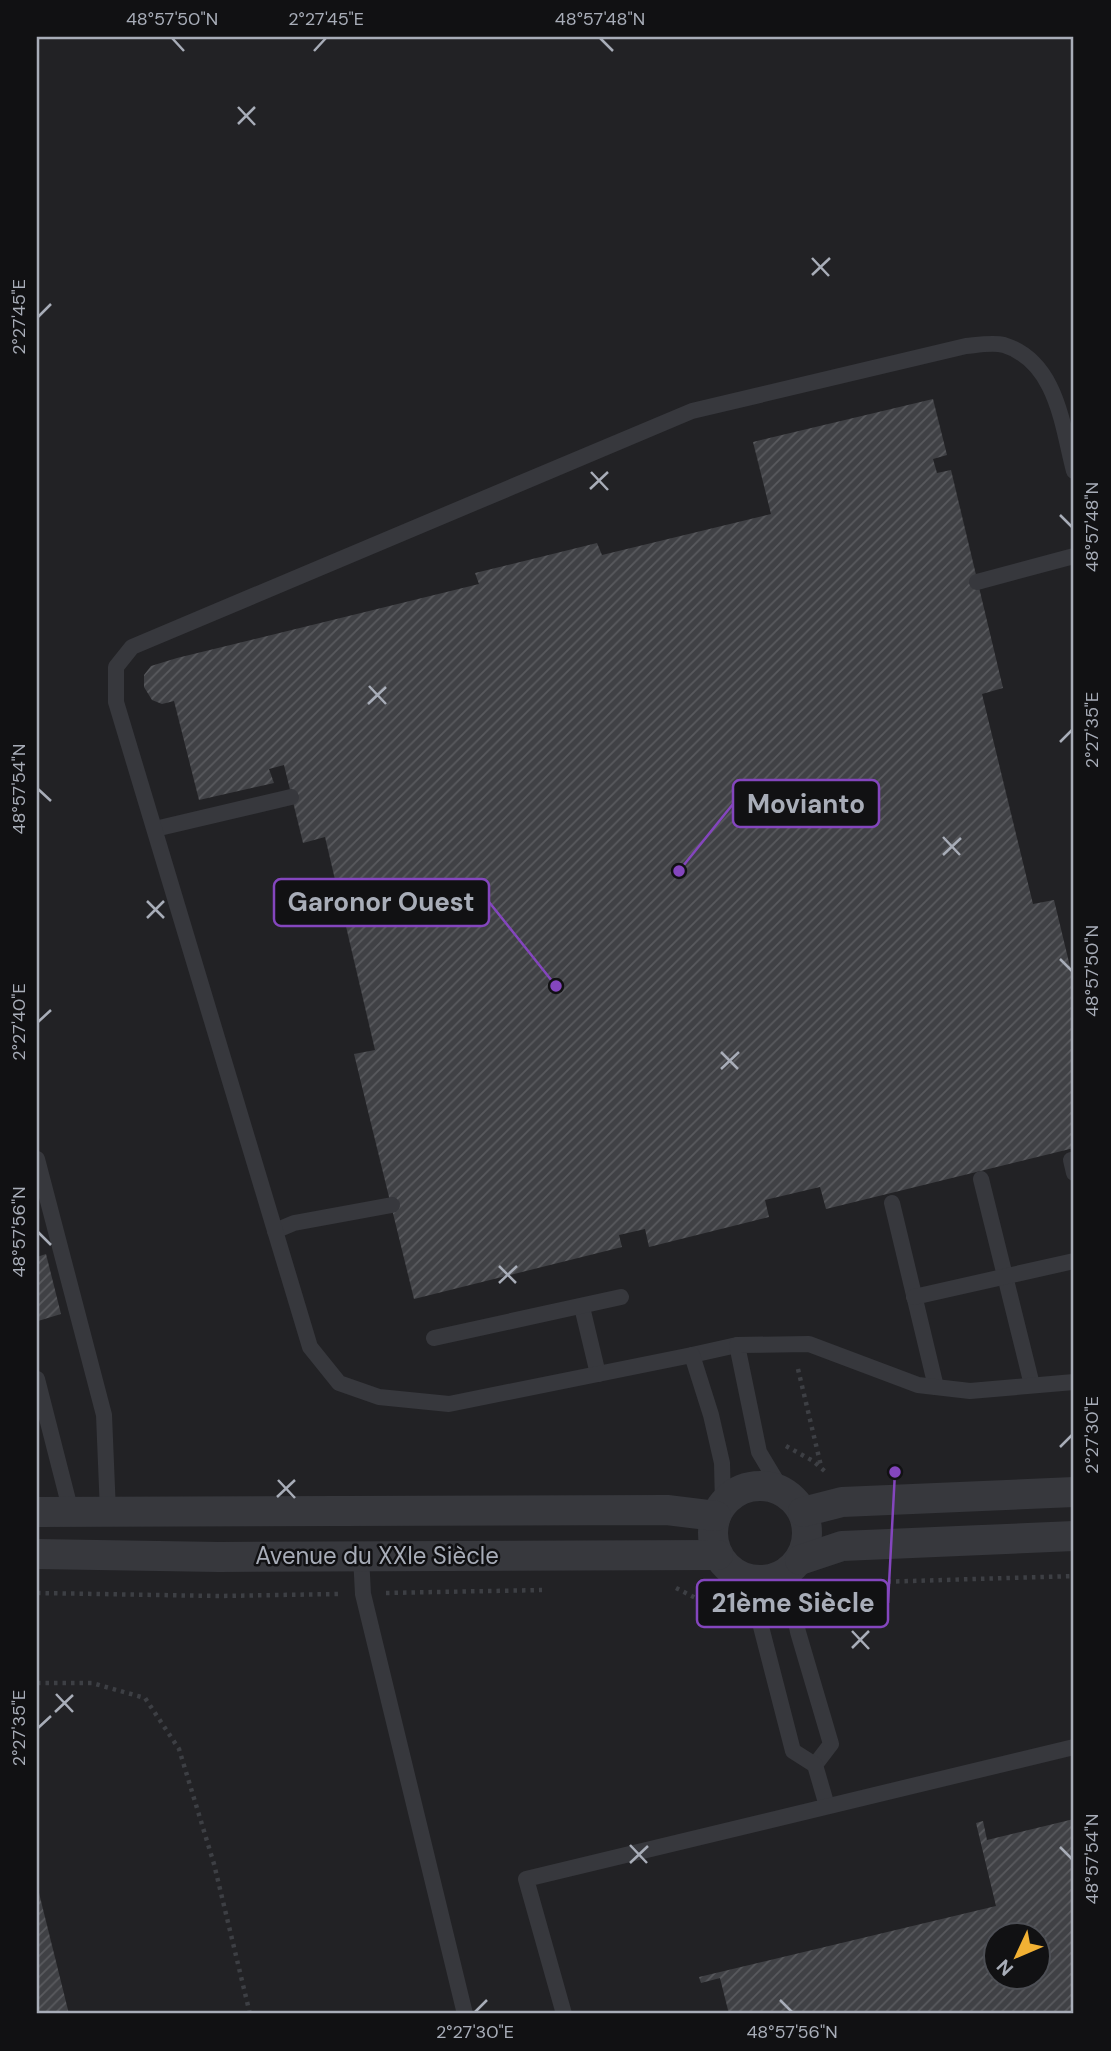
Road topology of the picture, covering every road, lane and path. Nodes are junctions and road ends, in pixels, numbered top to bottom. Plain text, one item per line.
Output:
1 (1074, 471) edge
2 (1074, 556) edge
3 (977, 582) dead end
4 (291, 797) dead end
5 (155, 829) junction
6 (37, 1159) edge
7 (981, 1179) dead end
8 (42, 1199) edge
9 (892, 1203) dead end
10 (392, 1205) dead end
11 (275, 1231) junction
12 (1074, 1261) edge
13 (1005, 1276) junction
14 (621, 1297) dead end
15 (914, 1297) junction
16 (582, 1307) junction
17 (434, 1338) dead end
18 (792, 1344) junction
19 (737, 1345) junction
20 (692, 1355) junction
21 (598, 1374) junction
22 (37, 1379) edge
23 (1074, 1382) edge
24 (1032, 1385) junction
25 (936, 1387) junction
26 (821, 1467) dead end
27 (1074, 1492) edge
28 (793, 1502) junction
29 (719, 1510) junction
30 (37, 1512) edge
31 (71, 1512) junction
32 (108, 1512) junction
33 (1074, 1536) edge
34 (37, 1554) edge
35 (718, 1555) junction
36 (361, 1556) junction
37 (792, 1572) junction
38 (740, 1577) junction
39 (845, 1584) dead end
40 (663, 1588) dead end
41 (554, 1590) dead end
42 (37, 1593) edge
43 (363, 1594) junction
44 (758, 1615) junction
45 (37, 1683) edge
46 (1074, 1747) edge
47 (815, 1765) junction
48 (827, 1806) junction
49 (250, 2014) edge
50 (465, 2014) edge
51 (564, 2014) edge

1 - 5 lane
2 - 3 lane
4 - 5 lane
5 - 11 lane
6 - 8 lane
7 - 13 lane
8 - 32 lane
9 - 15 lane
10 - 11 lane
11 - 21 lane
12 - 13 lane
13 - 15 lane
13 - 24 lane
14 - 16 lane
15 - 25 lane
16 - 17 lane
16 - 21 lane
18 - 19 lane
18 - 25 lane
18 - 26 path
19 - 20 lane
19 - 28 lane
20 - 21 lane
20 - 29 lane
22 - 31 lane
23 - 24 lane
24 - 25 lane
27 - 28 street
28 - 29 street
28 - 37 street
29 - 32 street, Avenue du XXIe Siècle
29 - 35 street
30 - 31 street, Avenue du XXIe Siècle
31 - 32 street, Avenue du XXIe Siècle
33 - 37 street
34 - 36 street, Avenue du XXIe Siècle
35 - 36 street, Avenue du XXIe Siècle
35 - 38 street
36 - 43 lane
37 - 38 street
37 - 39 path
37 - 47 lane
38 - 44 lane
40 - 44 path
41 - 43 path
42 - 43 path
43 - 50 lane
44 - 47 lane
45 - 49 path
46 - 48 lane
47 - 48 lane
48 - 51 lane

